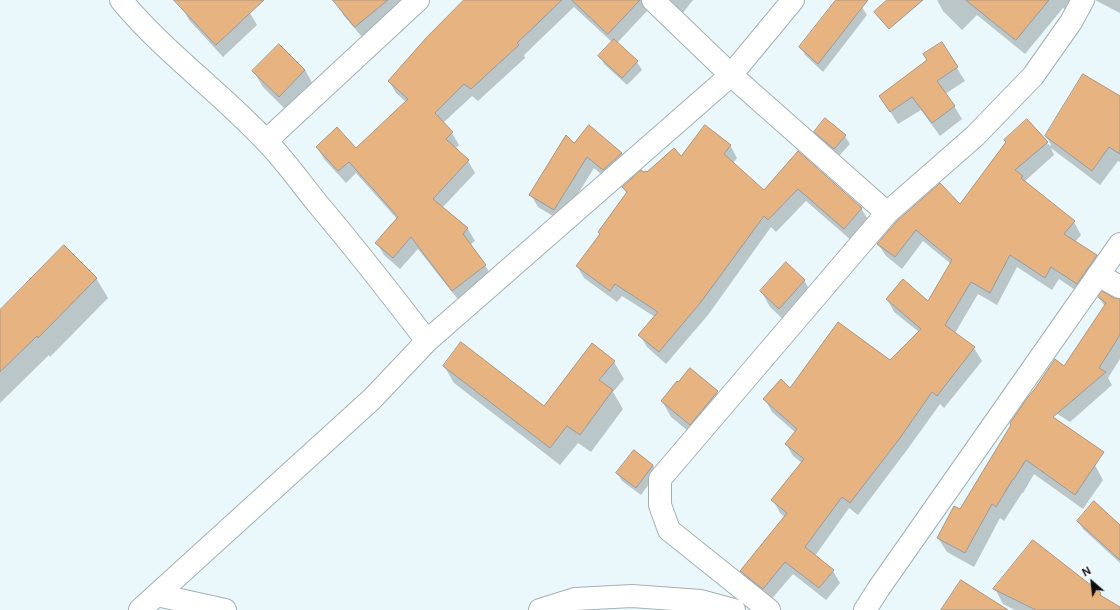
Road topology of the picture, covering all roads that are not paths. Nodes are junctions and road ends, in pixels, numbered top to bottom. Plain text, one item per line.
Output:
1 (122, 0) edge
2 (418, 0) edge
3 (653, 0) edge
4 (794, 0) edge
5 (1083, 0) edge
6 (731, 75) junction
7 (266, 141) junction
8 (887, 213) junction
9 (1120, 244) edge
10 (1098, 275) junction
11 (1120, 287) edge
12 (427, 341) junction
13 (157, 595) junction
14 (140, 610) edge
15 (225, 610) edge
16 (540, 610) edge
17 (734, 610) edge
18 (769, 610) edge
19 (865, 610) edge

1 - 7 street
2 - 7 street
3 - 6 street
4 - 6 street
5 - 8 street
6 - 8 street
6 - 12 street
7 - 12 street
8 - 18 street
9 - 10 street
10 - 11 street
10 - 19 street
12 - 13 street
13 - 14 street
13 - 15 street
16 - 17 street

